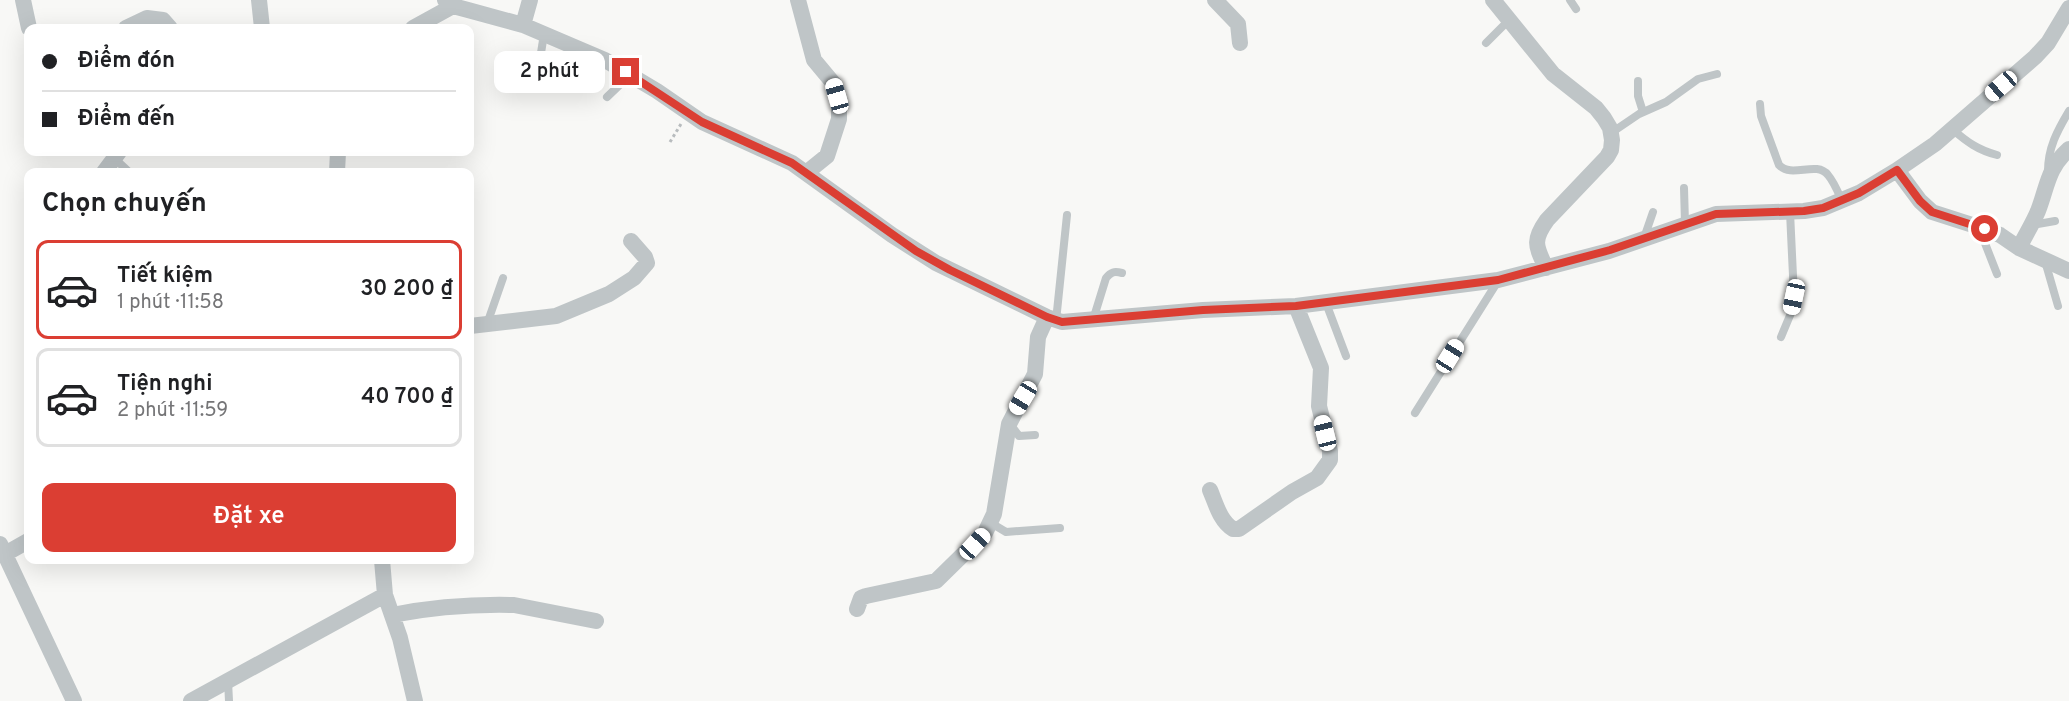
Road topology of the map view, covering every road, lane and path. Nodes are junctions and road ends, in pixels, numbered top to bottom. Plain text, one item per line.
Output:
1 (23, 0) edge
2 (259, 0) edge
3 (530, 0) edge
4 (798, 0) edge
5 (1215, 0) edge
6 (1493, 0) edge
7 (1570, 0) edge
8 (449, 3) edge
9 (1576, 9) dead end
10 (2068, 14) edge
11 (1509, 20) junction
12 (27, 24) edge
13 (134, 24) edge
14 (166, 24) edge
15 (262, 24) edge
16 (418, 24) edge
17 (523, 25) junction
18 (544, 34) junction
19 (1240, 43) dead end
20 (1486, 43) dead end
21 (1717, 74) dead end
22 (631, 75) junction
23 (537, 78) dead end
24 (1638, 81) dead end
25 (606, 97) dead end
26 (1760, 104) dead end
27 (2069, 111) edge
28 (687, 112) junction
29 (1643, 112) junction
30 (1952, 129) junction
31 (1611, 133) junction
32 (670, 142) dead end
33 (2069, 149) edge
34 (1997, 155) dead end
35 (109, 159) edge
36 (123, 168) edge
37 (1897, 170) junction
38 (806, 172) junction
39 (2048, 178) junction
40 (1684, 188) dead end
41 (1842, 201) junction
42 (1653, 212) dead end
43 (1791, 212) junction
44 (1067, 215) dead end
45 (2055, 221) dead end
46 (1686, 223) junction
47 (2031, 225) junction
48 (1979, 227) junction
49 (1644, 238) junction
50 (631, 241) dead end
51 (2019, 248) junction
52 (2045, 260) junction
53 (1546, 268) junction
54 (2069, 271) edge
55 (1122, 273) dead end
56 (1997, 273) dead end
57 (503, 278) dead end
58 (1498, 280) junction
59 (1326, 303) junction
60 (1296, 306) junction
61 (2058, 306) dead end
62 (1051, 319) junction
63 (1093, 320) junction
64 (487, 324) junction
65 (474, 326) edge
66 (1781, 337) dead end
67 (1346, 356) dead end
68 (1415, 413) dead end
69 (1009, 424) junction
70 (1035, 435) dead end
71 (1210, 490) dead end
72 (991, 523) junction
73 (1060, 528) dead end
74 (24, 543) edge
75 (2, 549) edge
76 (382, 564) edge
77 (385, 595) junction
78 (857, 609) dead end
79 (392, 615) junction
80 (596, 621) dead end
81 (228, 681) junction
82 (74, 701) edge
83 (191, 701) edge
84 (229, 701) edge
85 (415, 701) edge

1 - 12 street
2 - 15 street
3 - 17 street
4 - 38 street
5 - 19 street
6 - 11 street
7 - 9 lane
8 - 16 street
8 - 17 street
10 - 30 street
11 - 20 lane
11 - 31 street
13 - 14 street
17 - 18 street
18 - 22 street
18 - 23 lane
21 - 29 lane
22 - 25 lane
22 - 28 street
24 - 29 lane
26 - 41 lane
27 - 39 lane
28 - 32 path
28 - 38 street
29 - 31 lane
30 - 34 lane
30 - 37 street
31 - 53 street
33 - 39 street
35 - 36 lane
37 - 41 street
37 - 48 street
38 - 62 street
39 - 47 street
40 - 46 lane
41 - 43 street
42 - 49 lane
43 - 46 street
43 - 66 lane
44 - 62 lane
45 - 47 lane
46 - 49 street
47 - 51 street
48 - 51 street
48 - 56 lane
49 - 53 street
50 - 64 street
51 - 52 street
52 - 54 street
52 - 61 lane
53 - 58 street
55 - 63 lane
57 - 64 lane
58 - 59 street
58 - 68 lane
59 - 60 street
59 - 67 lane
60 - 63 street
60 - 71 street
62 - 63 street
62 - 69 street
64 - 65 street
69 - 70 lane
69 - 72 street
72 - 73 lane
72 - 78 street
74 - 75 street
75 - 82 street
76 - 77 street
77 - 79 street
77 - 81 street
79 - 80 street
79 - 85 street
81 - 83 street
81 - 84 lane

